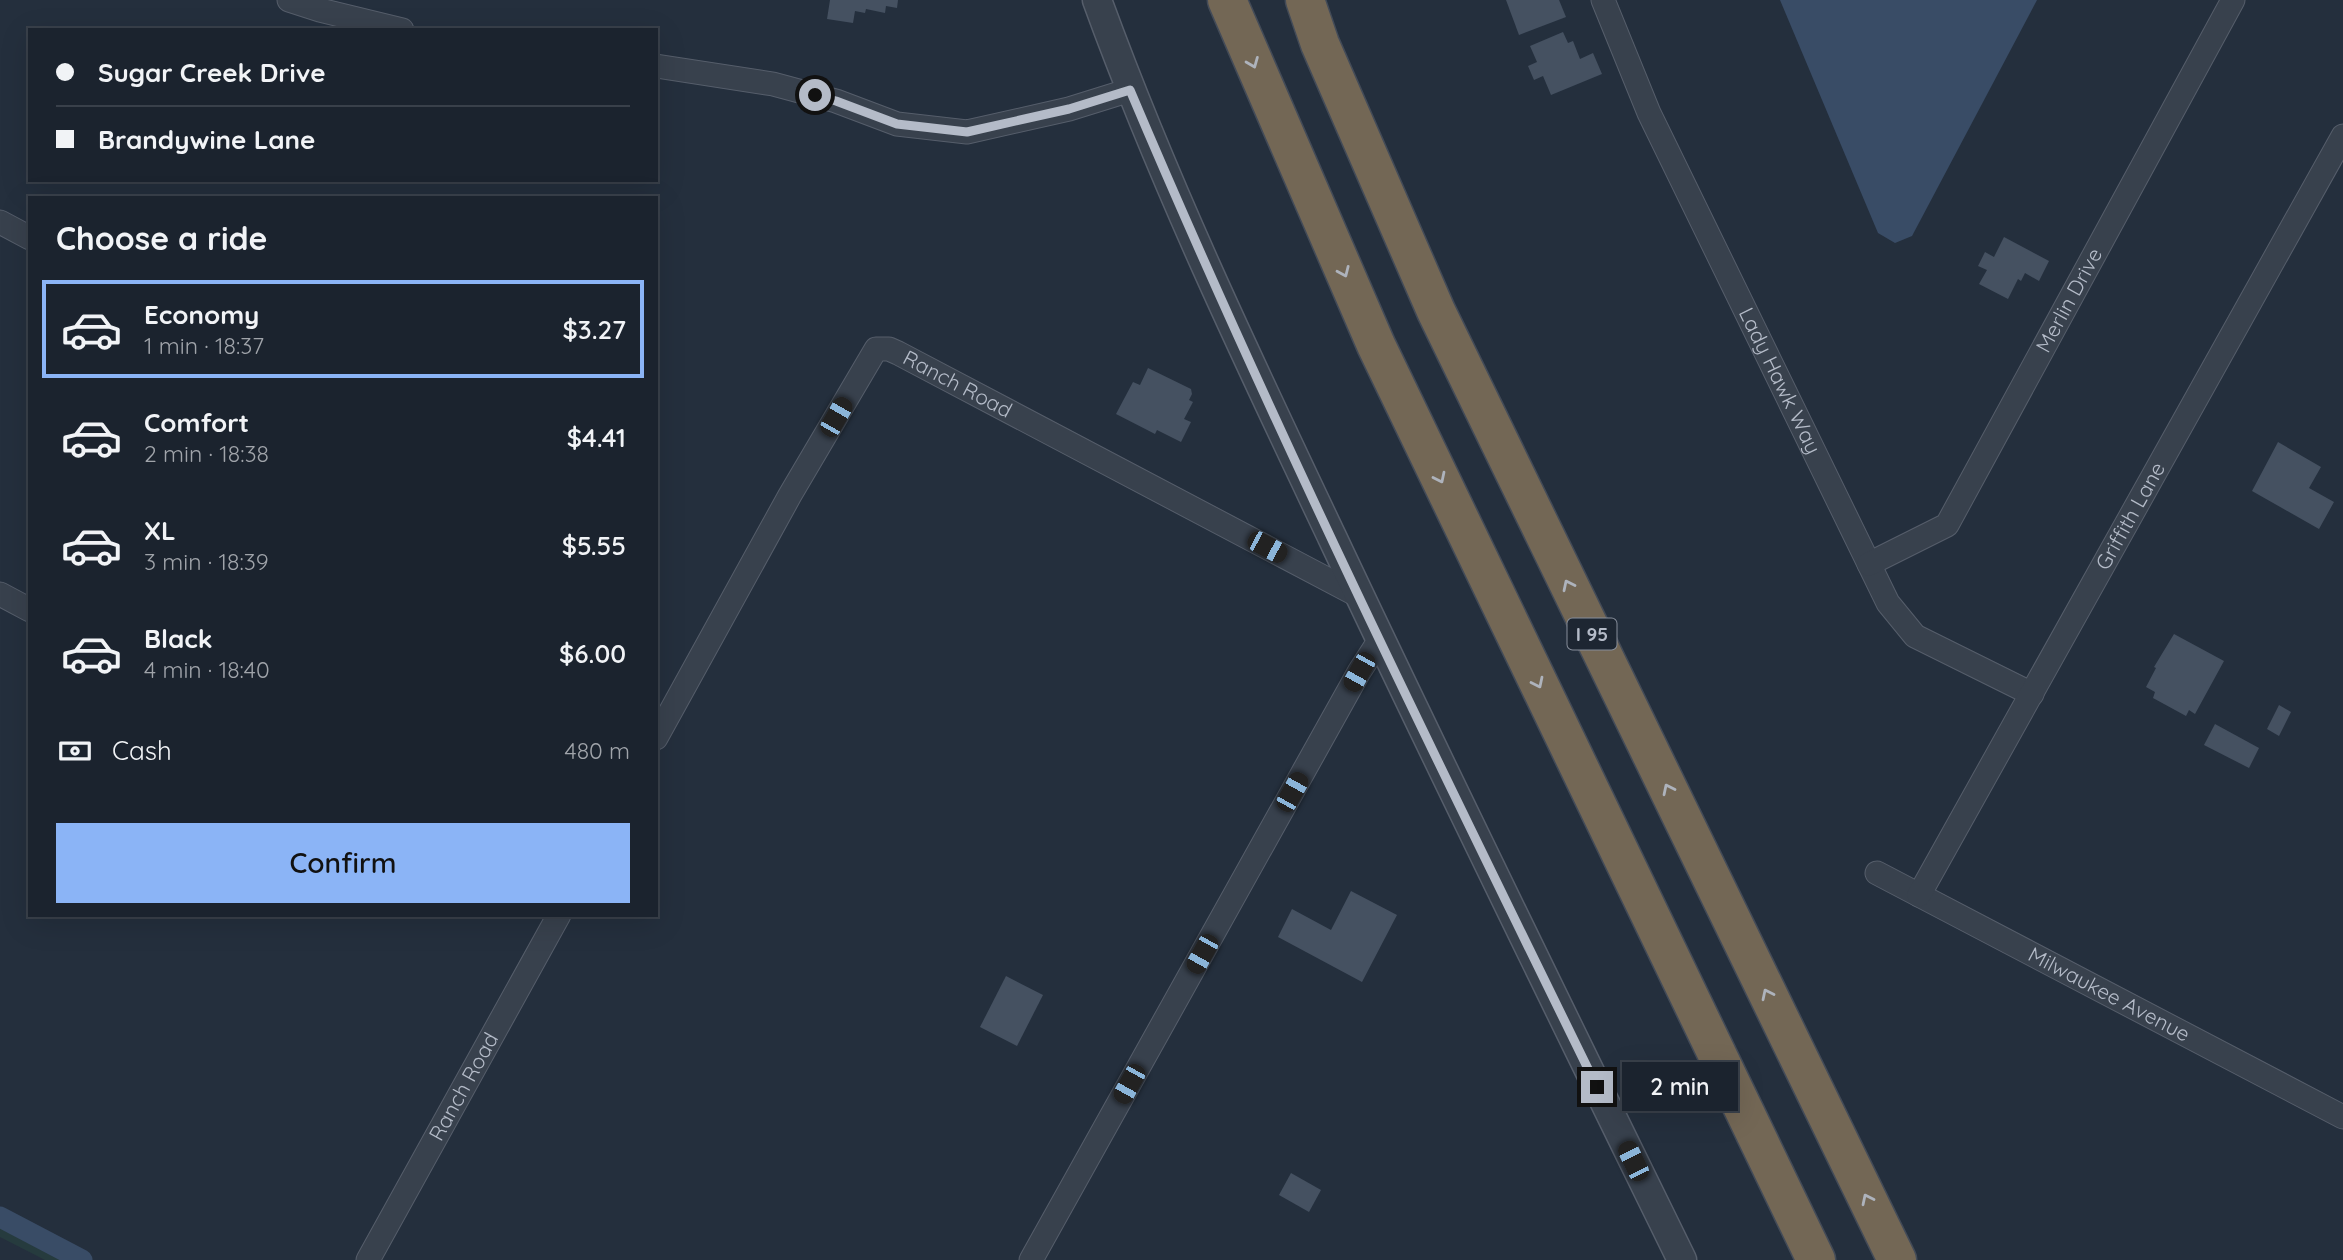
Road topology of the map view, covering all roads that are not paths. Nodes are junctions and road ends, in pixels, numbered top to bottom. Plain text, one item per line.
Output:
1 (289, 0) edge
2 (1097, 0) edge
3 (1227, 0) edge
4 (1306, 0) edge
5 (1603, 0) edge
6 (2233, 0) edge
7 (394, 28) edge
8 (658, 66) edge
9 (1130, 90) junction
10 (2343, 136) edge
11 (0, 222) edge
12 (28, 237) edge
13 (1869, 564) junction
14 (0, 594) edge
15 (1359, 596) junction
16 (28, 609) edge
17 (1379, 641) junction
18 (2032, 694) junction
19 (658, 734) edge
20 (1877, 873) dead end
21 (1919, 895) junction
22 (558, 917) edge
23 (2343, 1117) edge
24 (368, 1260) edge
25 (1031, 1260) edge
26 (1682, 1260) edge
27 (1816, 1260) edge
28 (1897, 1260) edge

1 - 7 street
2 - 9 street
3 -> 27 highway
28 -> 4 highway, I 95
5 - 13 street, Lady Hawk Way
6 - 13 street, Merlin Drive
8 - 9 street
9 - 15 street
10 - 18 street, Griffith Lane
11 - 12 street
13 - 18 street, Lady Hawk Way
14 - 16 street
15 - 17 street
15 - 19 street, Ranch Road
17 - 25 street
17 - 26 street
18 - 21 street, Griffith Lane
20 - 21 street, Milwaukee Avenue
21 - 23 street, Milwaukee Avenue
22 - 24 street, Ranch Road

